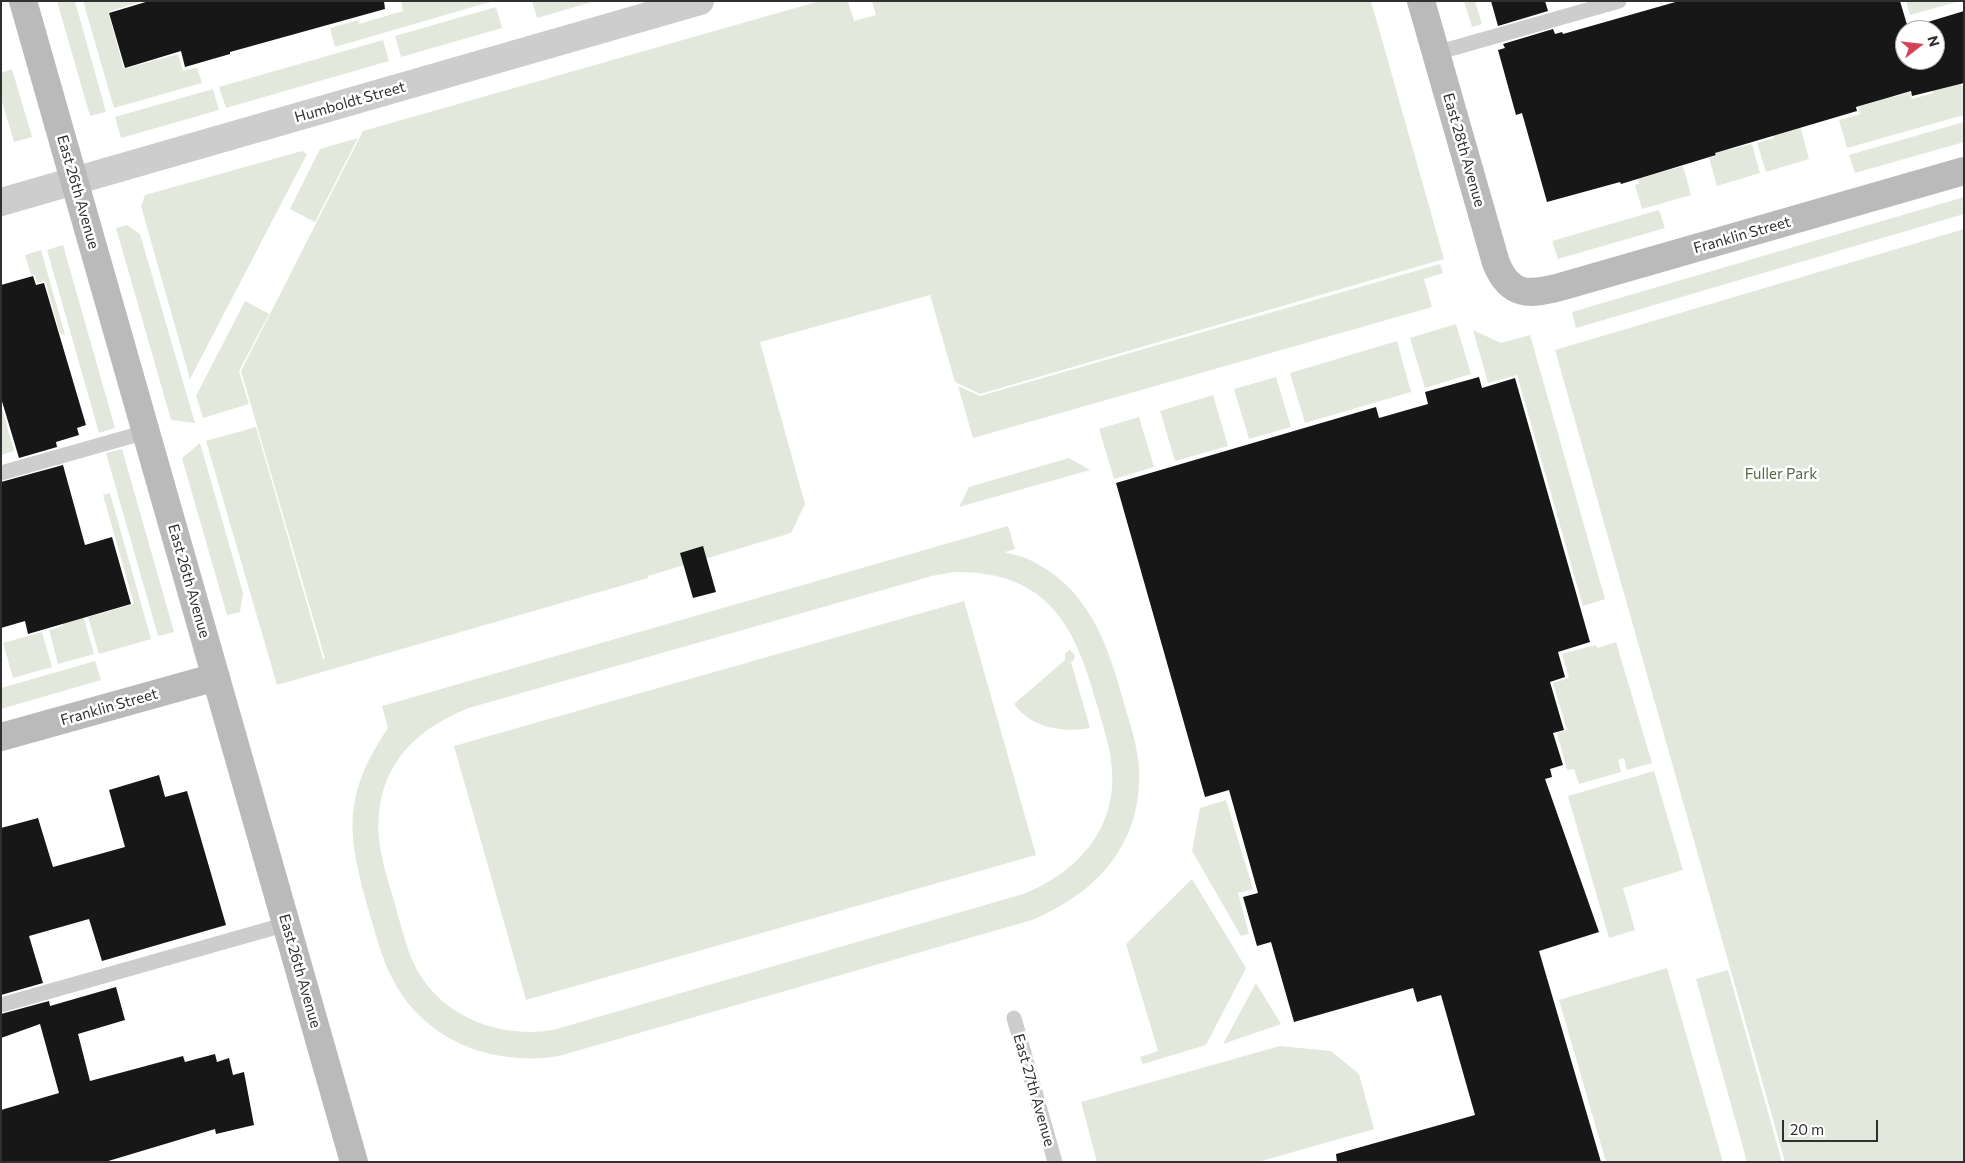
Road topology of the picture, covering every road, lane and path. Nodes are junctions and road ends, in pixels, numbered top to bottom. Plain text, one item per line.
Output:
1 (23, 1) edge
2 (700, 1) edge
3 (1421, 1) edge
4 (1619, 1) edge
5 (1436, 53) junction
6 (1964, 171) edge
7 (75, 181) junction
8 (1, 202) edge
9 (1519, 291) joint
10 (146, 432) junction
11 (1, 473) edge
12 (216, 677) junction
13 (1, 738) edge
14 (287, 924) junction
15 (1, 1005) edge
16 (1014, 1018) dead end
17 (354, 1162) edge
18 (1055, 1162) edge

1 - 7 street, East 26th Avenue
2 - 7 street, Humboldt Street
3 - 5 street, East 28th Avenue
4 - 5 lane
5 - 9 street, East 28th Avenue
6 - 9 street, Franklin Street
7 - 8 street, Humboldt Street
7 - 10 street, East 26th Avenue
10 - 11 lane
10 - 12 street, East 26th Avenue
12 - 13 street, Franklin Street
12 - 14 street, East 26th Avenue
14 - 15 lane
14 - 17 street, East 26th Avenue
16 - 18 lane, East 27th Avenue

